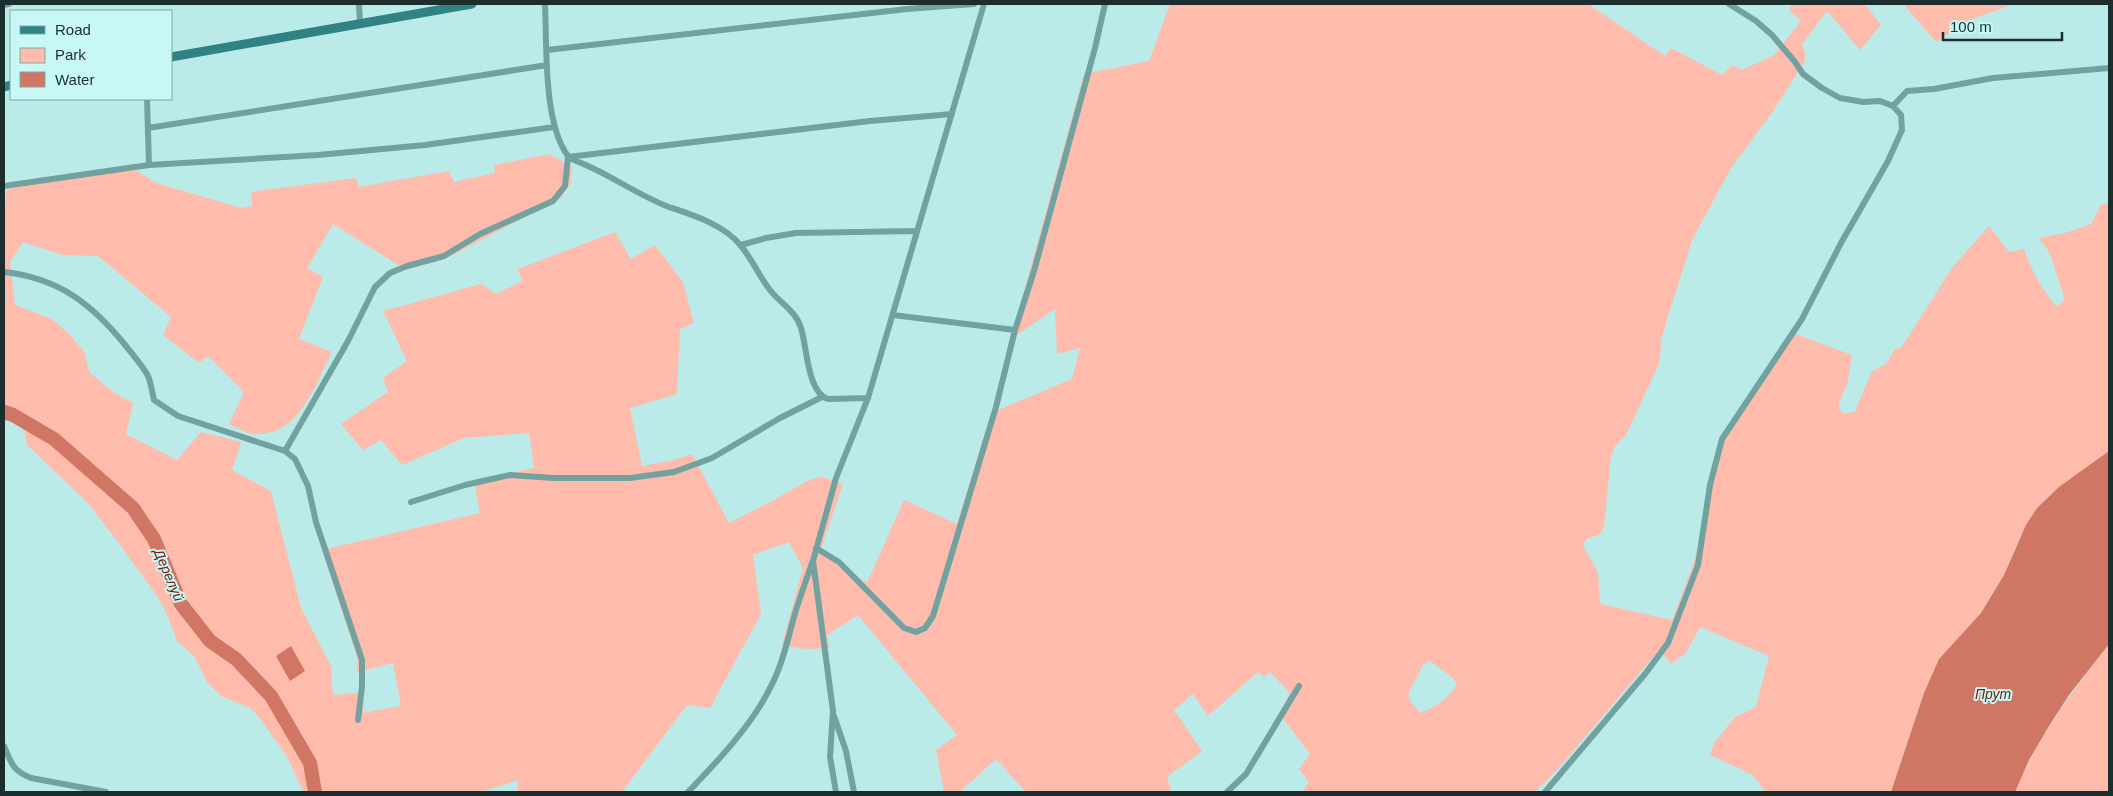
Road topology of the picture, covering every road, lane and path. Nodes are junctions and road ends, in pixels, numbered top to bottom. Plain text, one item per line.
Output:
1 (9, 4) edge
2 (359, 4) edge
3 (472, 4) edge
4 (545, 4) edge
5 (974, 4) edge
6 (984, 4) edge
7 (1105, 4) edge
8 (1729, 4) edge
9 (4, 5) edge
10 (360, 24) junction
11 (548, 50) junction
12 (172, 57) edge
13 (547, 65) junction
14 (2109, 68) edge
15 (147, 100) edge
16 (1893, 106) junction
17 (952, 114) junction
18 (554, 127) junction
19 (148, 128) junction
20 (568, 157) junction
21 (149, 165) junction
22 (4, 186) edge
23 (916, 231) junction
24 (741, 245) junction
25 (4, 272) edge
26 (893, 315) junction
27 (1015, 330) junction
28 (822, 397) junction
29 (868, 398) junction
30 (285, 451) junction
31 (411, 502) dead end
32 (816, 548) junction
33 (813, 561) junction
34 (1299, 686) dead end
35 (833, 711) junction
36 (358, 720) dead end
37 (4, 746) edge
38 (106, 792) edge
39 (688, 792) edge
40 (836, 792) edge
41 (854, 792) edge
42 (1227, 792) edge
43 (1545, 792) edge

1 - 9 street
2 - 10 street
3 - 10 main road
4 - 11 street
5 - 11 street
6 - 17 street
7 - 27 street
8 - 16 street
10 - 12 main road
11 - 13 street
13 - 18 street
13 - 19 street
14 - 16 street
15 - 19 street
16 - 43 street
17 - 20 street
17 - 23 street
18 - 20 street
18 - 21 street
19 - 21 street
20 - 24 street
20 - 30 street
21 - 22 street
23 - 24 street
23 - 26 street
24 - 28 street
25 - 30 street
26 - 27 street
26 - 29 street
27 - 32 street
28 - 29 street
28 - 31 street
29 - 32 street
30 - 36 street
32 - 33 street
33 - 35 street
33 - 39 street
34 - 42 street
35 - 40 street
35 - 41 street
37 - 38 street

